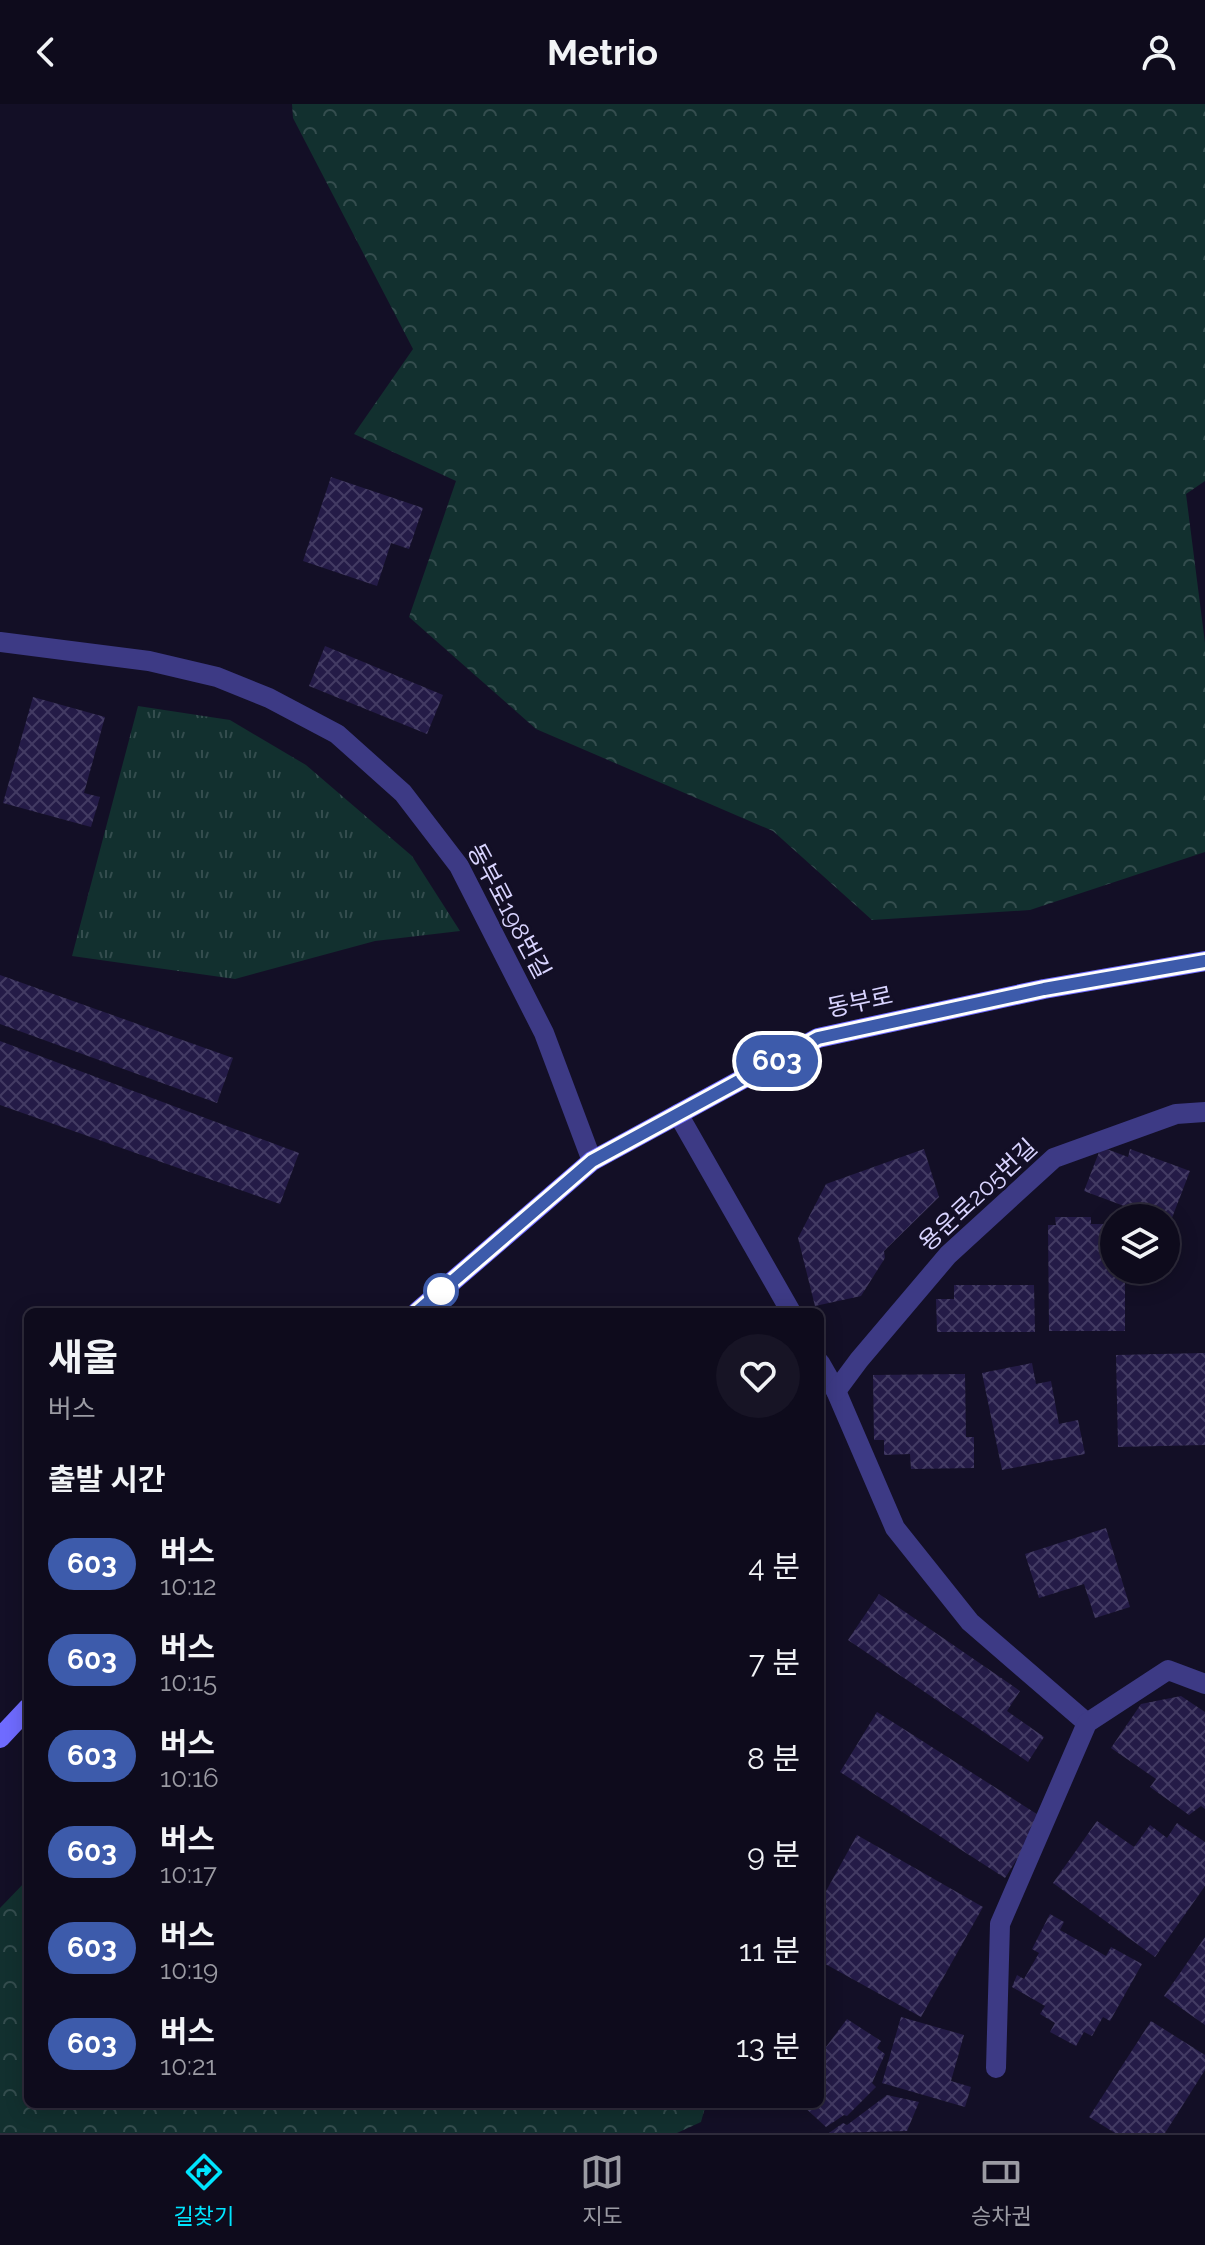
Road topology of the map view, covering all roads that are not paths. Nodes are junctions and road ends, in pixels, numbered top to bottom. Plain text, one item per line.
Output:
1 (0, 642) edge
2 (1205, 961) edge
3 (1205, 1112) edge
4 (678, 1114) junction
5 (592, 1161) junction
6 (422, 1308) edge
7 (789, 1308) edge
8 (824, 1370) edge
9 (836, 1391) junction
10 (1205, 1684) edge
11 (24, 1712) edge
12 (1087, 1723) junction
13 (0, 1738) edge
14 (996, 2068) dead end

1 - 5 street, 동부로198번길
2 - 4 main road, 동부로
3 - 9 street, 용운로205번길
4 - 5 main road, 동부로
4 - 7 street
5 - 6 main road, 동부로
8 - 9 street
9 - 12 street
10 - 12 street
11 - 13 main road
12 - 14 street

